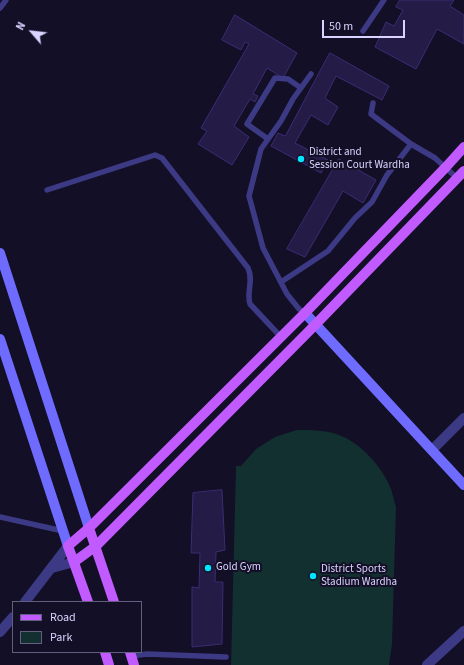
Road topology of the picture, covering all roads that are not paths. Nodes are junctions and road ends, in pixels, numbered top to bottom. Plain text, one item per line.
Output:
1 (6, 0) edge
2 (384, 0) edge
3 (0, 8) edge
4 (363, 31) dead end
5 (311, 74) dead end
6 (301, 88) junction
7 (373, 103) dead end
8 (268, 138) junction
9 (411, 144) junction
10 (464, 147) edge
11 (446, 167) junction
12 (461, 175) edge
13 (47, 190) dead end
14 (0, 253) edge
15 (281, 282) junction
16 (305, 313) junction
17 (315, 325) junction
18 (280, 337) junction
19 (0, 339) edge
20 (464, 418) edge
21 (432, 450) junction
22 (464, 485) edge
23 (0, 517) edge
24 (89, 528) junction
25 (63, 531) junction
26 (68, 546) junction
27 (96, 546) junction
28 (74, 562) junction
29 (52, 568) junction
30 (26, 601) edge
31 (88, 601) edge
32 (114, 601) edge
33 (12, 618) edge
34 (464, 631) edge
35 (0, 632) edge
36 (105, 653) edge
37 (226, 657) dead end
38 (132, 658) edge
39 (109, 665) edge
40 (427, 665) edge

1 - 3 lane
2 - 4 lane
5 - 6 lane
6 - 8 lane
6 - 8 lane
7 - 9 lane
8 - 15 lane
9 - 11 lane
9 - 15 lane
10 - 11 main road
11 - 12 lane
11 - 16 main road
12 - 17 main road
13 - 18 lane
14 - 24 main road
15 - 16 lane
16 - 17 main road
16 - 18 main road
17 - 21 main road
17 - 27 main road
18 - 24 main road
19 - 25 main road
20 - 21 street
21 - 22 main road
23 - 25 lane
24 - 26 main road
24 - 27 main road
25 - 26 main road
26 - 28 main road
26 - 29 street
27 - 28 main road
27 - 32 main road
28 - 29 street
28 - 31 main road
29 - 30 street
33 - 35 street
34 - 40 street
36 - 39 main road
37 - 38 lane

